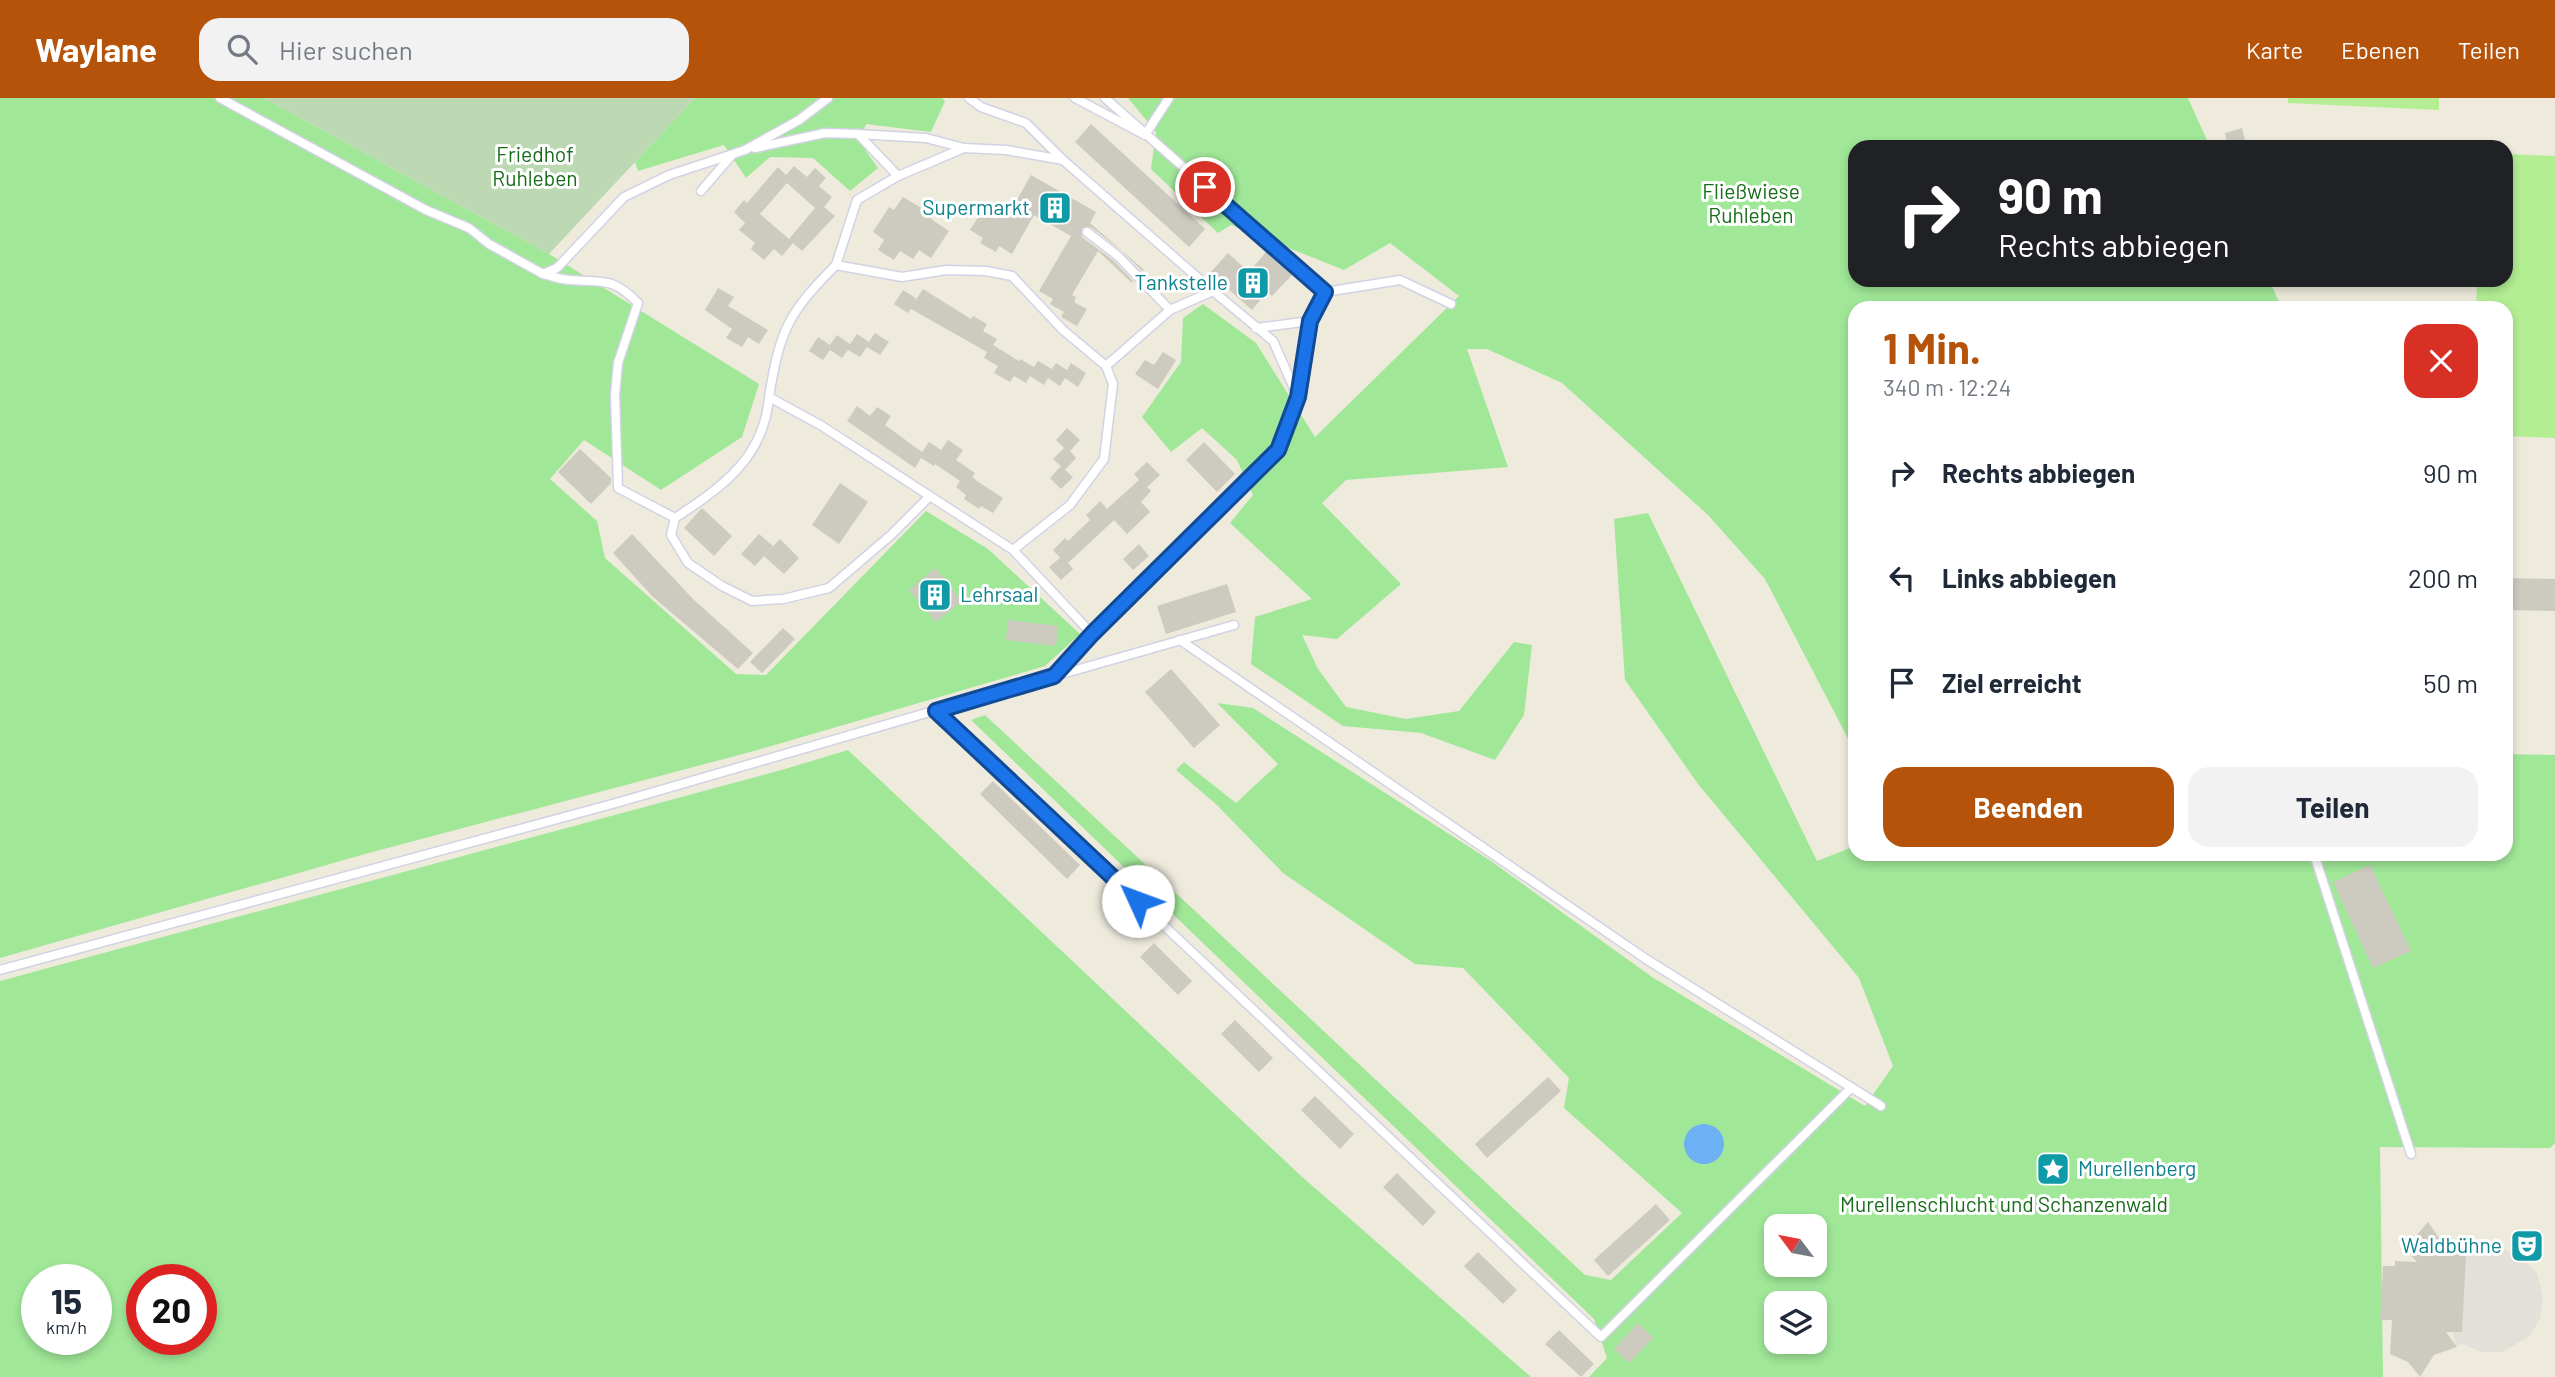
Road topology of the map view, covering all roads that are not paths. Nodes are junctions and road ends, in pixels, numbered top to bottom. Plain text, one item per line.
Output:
1 (220, 98) edge
2 (828, 98) edge
3 (969, 98) edge
4 (1075, 98) edge
5 (1105, 98) edge
6 (1169, 98) edge
7 (858, 134) junction
8 (1145, 135) junction
9 (964, 148) junction
10 (745, 150) junction
11 (732, 155) junction
12 (1063, 160) junction
13 (898, 176) junction
14 (701, 191) dead end
15 (1087, 232) dead end
16 (836, 265) junction
17 (543, 274) junction
18 (1213, 291) junction
19 (1325, 292) junction
20 (1451, 304) dead end
21 (1170, 310) junction
22 (1310, 321) junction
23 (1256, 328) junction
24 (1105, 366) junction
25 (769, 397) junction
26 (1298, 397) junction
27 (930, 496) junction
28 (675, 518) junction
29 (1013, 550) junction
30 (1234, 625) dead end
31 (1092, 634) junction
32 (1180, 640) junction
33 (1054, 676) junction
34 (936, 711) junction
35 (2316, 861) edge
36 (0, 970) edge
37 (1851, 1088) junction
38 (1881, 1106) dead end
39 (2412, 1154) dead end

1 - 17 lane
2 - 10 lane
3 - 12 lane
4 - 8 lane
5 - 8 lane
6 - 8 lane
7 - 9 lane
7 - 10 lane
7 - 13 lane
8 - 19 lane
9 - 12 lane
9 - 13 lane
10 - 11 lane
11 - 14 lane
11 - 17 lane
12 - 18 lane
13 - 16 lane
15 - 21 lane
16 - 24 lane
16 - 25 lane
17 - 28 lane
18 - 21 lane
18 - 23 lane
19 - 20 lane
19 - 22 lane
21 - 24 lane
22 - 23 lane
22 - 26 lane
23 - 26 lane
24 - 29 lane
25 - 27 lane
25 - 28 lane
26 - 31 lane
27 - 28 lane
27 - 29 lane
29 - 31 lane
30 - 32 lane
31 - 33 lane
32 - 33 lane
32 - 37 lane
33 - 34 lane
34 - 36 lane
34 - 37 lane
35 - 39 lane
37 - 38 lane

